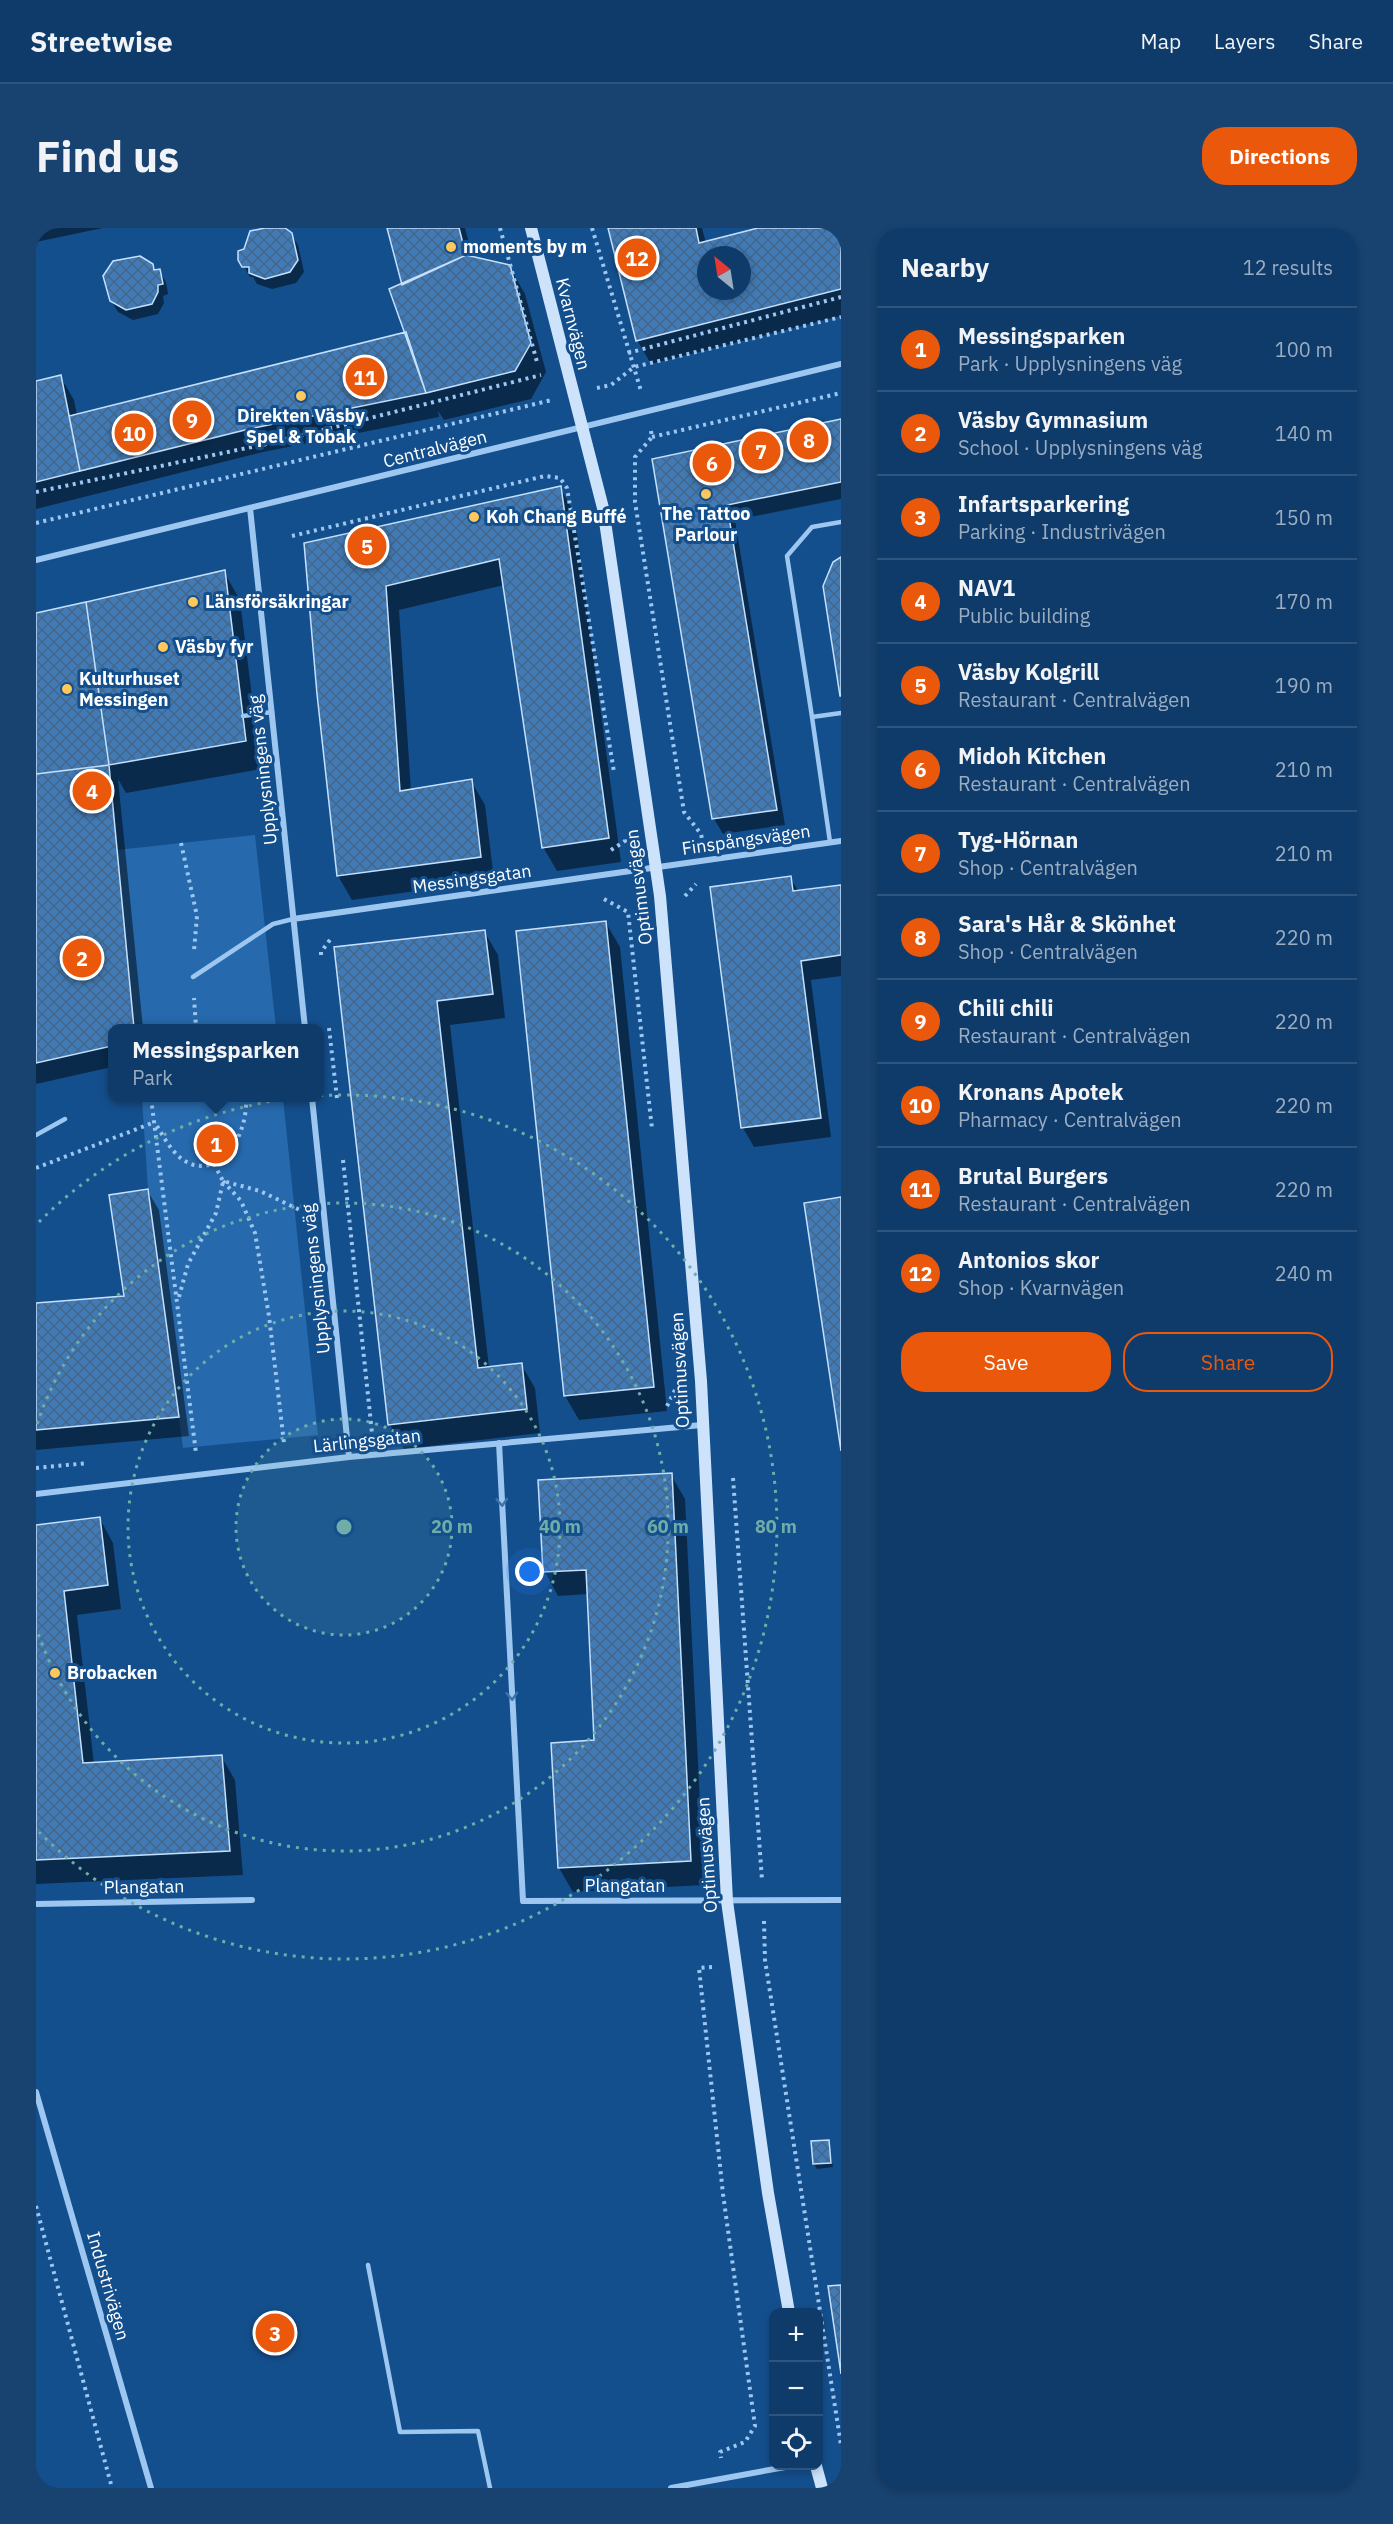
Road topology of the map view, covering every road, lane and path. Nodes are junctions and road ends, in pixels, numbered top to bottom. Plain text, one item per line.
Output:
1 (500, 228) edge
2 (531, 228) edge
3 (592, 228) edge
4 (841, 297) edge
5 (841, 317) edge
6 (628, 352) junction
7 (841, 364) edge
8 (634, 367) junction
9 (541, 375) junction
10 (543, 384) dead end
11 (545, 392) dead end
12 (841, 393) edge
13 (573, 394) junction
14 (548, 400) junction
15 (581, 428) junction
16 (652, 437) dead end
17 (36, 492) edge
18 (250, 508) junction
19 (841, 522) edge
20 (36, 523) edge
21 (292, 536) dead end
22 (36, 560) edge
23 (272, 712) junction
24 (841, 713) edge
25 (243, 716) dead end
26 (812, 717) junction
27 (614, 773) dead end
28 (841, 841) edge
29 (830, 842) junction
30 (181, 843) dead end
31 (655, 868) junction
32 (595, 900) dead end
33 (293, 919) junction
34 (341, 936) dead end
35 (322, 963) dead end
36 (193, 977) junction
37 (328, 1023) dead end
38 (194, 1024) edge
39 (304, 1024) edge
40 (152, 1102) edge
41 (246, 1102) edge
42 (312, 1102) edge
43 (337, 1105) dead end
44 (65, 1119) dead end
45 (155, 1122) junction
46 (36, 1135) edge
47 (653, 1135) dead end
48 (342, 1153) dead end
49 (214, 1164) junction
50 (36, 1168) edge
51 (224, 1182) junction
52 (305, 1212) dead end
53 (177, 1301) junction
54 (702, 1425) junction
55 (373, 1436) dead end
56 (284, 1443) dead end
57 (499, 1443) junction
58 (196, 1453) dead end
59 (349, 1457) junction
60 (36, 1494) edge
61 (252, 1900) dead end
62 (841, 1900) edge
63 (727, 1901) junction
64 (36, 1904) edge
65 (765, 1960) dead end
66 (735, 1964) junction
67 (36, 2092) edge
68 (36, 2206) edge
69 (368, 2265) dead end
70 (788, 2308) edge
71 (771, 2470) edge
72 (817, 2470) edge
73 (726, 2479) junction
74 (112, 2488) edge
75 (151, 2488) edge
76 (490, 2488) edge
77 (671, 2488) edge
78 (822, 2488) edge

1 - 9 path
2 - 13 street, Kvarnvägen
3 - 6 path
4 - 6 path
5 - 8 path
6 - 8 path
7 - 15 street, Centralvägen
8 - 13 path
9 - 10 path
9 - 17 path
11 - 14 path
12 - 16 path
13 - 14 path
13 - 15 street, Kvarnvägen
14 - 20 path
15 - 18 street, Centralvägen
15 - 31 street, Optimusvägen
18 - 22 street, Centralvägen
18 - 23 street, Upplysningens väg
19 - 26 lane
21 - 27 path
23 - 25 lane
23 - 33 street, Upplysningens väg
24 - 26 lane
26 - 29 lane
28 - 29 street, Finspångsvägen
29 - 31 street, Finspångsvägen
30 - 36 path
31 - 33 street, Messingsgatan
31 - 54 street, Optimusvägen
32 - 47 path
33 - 36 lane
33 - 39 street, Upplysningens väg
34 - 35 path
36 - 38 path
37 - 43 path
40 - 45 path
41 - 49 path
42 - 59 street, Upplysningens väg
44 - 46 lane
45 - 49 path
45 - 50 path
45 - 53 path
48 - 55 path
49 - 51 path
51 - 52 path
51 - 53 path
51 - 56 path
53 - 58 path
54 - 57 street, Lärlingsgatan
54 - 63 street, Optimusvägen
57 - 59 street, Lärlingsgatan
57 -> 63 street, Plangatan
59 - 60 street, Lärlingsgatan
61 - 64 street, Plangatan
62 - 63 street, Plangatan
63 - 66 street, Optimusvägen
65 - 66 path
66 - 70 street, Optimusvägen
66 - 73 path
67 - 75 street, Industrivägen
68 - 74 path
69 - 76 lane
71 - 73 street
72 - 78 street
73 - 77 street

